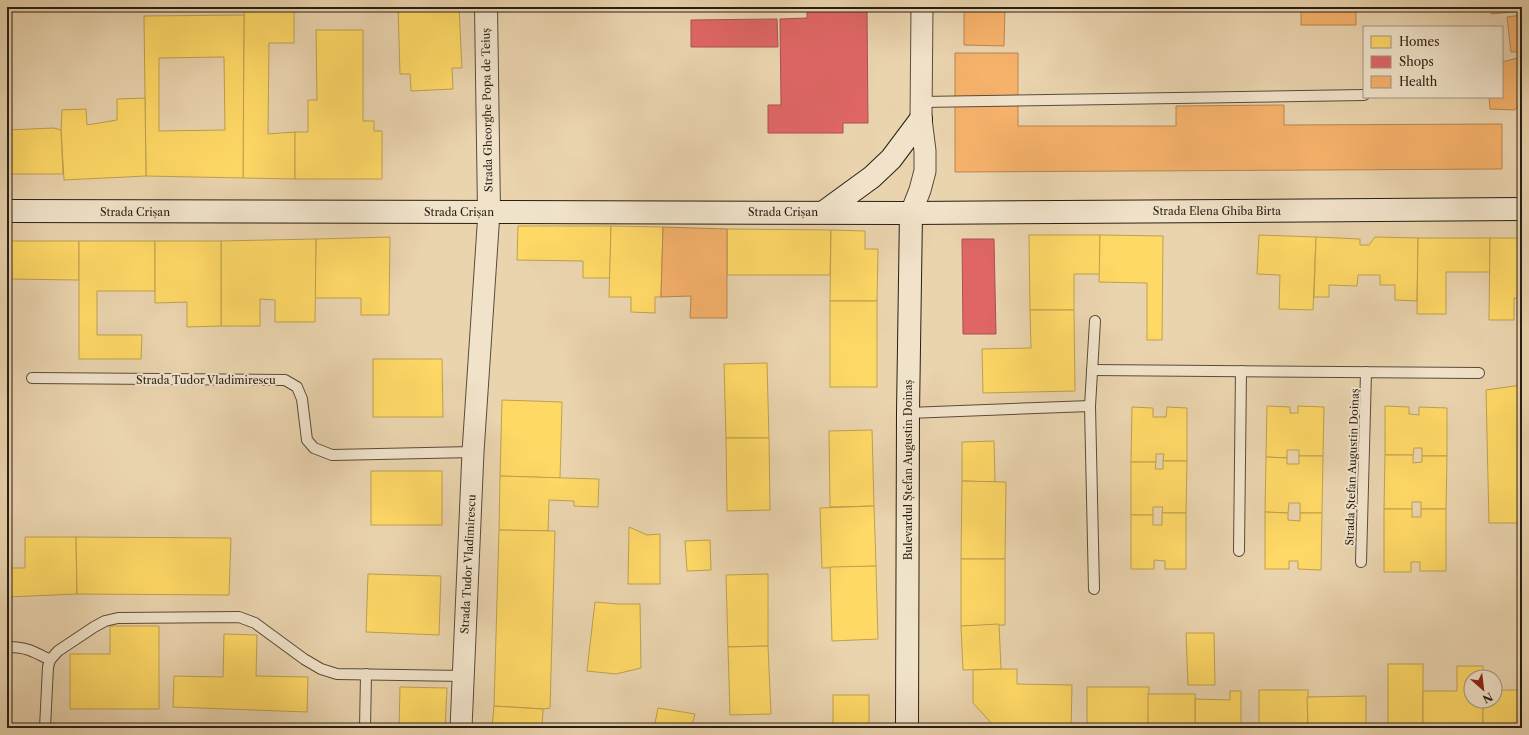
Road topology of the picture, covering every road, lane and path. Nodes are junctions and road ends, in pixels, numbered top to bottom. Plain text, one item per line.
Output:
1 (486, 7) edge
2 (922, 7) edge
3 (1363, 95) edge
4 (921, 111) junction
5 (1522, 209) edge
6 (7, 211) edge
7 (489, 212) junction
8 (824, 212) junction
9 (911, 212) junction
10 (1095, 321) dead end
11 (1092, 370) junction
12 (1240, 371) junction
13 (1366, 372) junction
14 (1479, 373) dead end
15 (32, 378) dead end
16 (1090, 406) junction
17 (908, 413) junction
18 (473, 452) junction
19 (1239, 551) dead end
20 (1361, 562) dead end
21 (1094, 589) dead end
22 (7, 647) edge
23 (50, 660) junction
24 (366, 674) junction
25 (464, 676) junction
26 (45, 728) edge
27 (365, 728) edge
28 (462, 728) edge
29 (907, 728) edge

1 - 7 main road, Strada Gheorghe Popa de Teiuș
2 - 4 street
3 - 4 lane
4 - 8 main road
4 - 9 street
5 - 9 main road, Strada Elena Ghiba Birta
6 - 7 main road, Strada Crișan
7 - 8 main road, Strada Crișan
7 - 18 street, Strada Tudor Vladimirescu
8 - 9 main road, Strada Crișan
9 - 17 main road, Bulevardul Ștefan Augustin Doinaș
10 - 11 lane
11 - 12 lane, Strada Ștefan Augustin Doinaș
11 - 16 lane
12 - 13 lane, Strada Ștefan Augustin Doinaș
12 - 19 lane
13 - 14 lane, Strada Ștefan Augustin Doinaș
13 - 20 lane, Strada Ștefan Augustin Doinaș
15 - 18 lane, Strada Tudor Vladimirescu
16 - 17 lane
16 - 21 lane
17 - 29 main road, Bulevardul Ștefan Augustin Doinaș
18 - 25 street, Strada Tudor Vladimirescu
22 - 23 lane
23 - 24 lane
23 - 26 lane
24 - 25 lane
24 - 27 lane
25 - 28 street, Strada Tudor Vladimirescu

